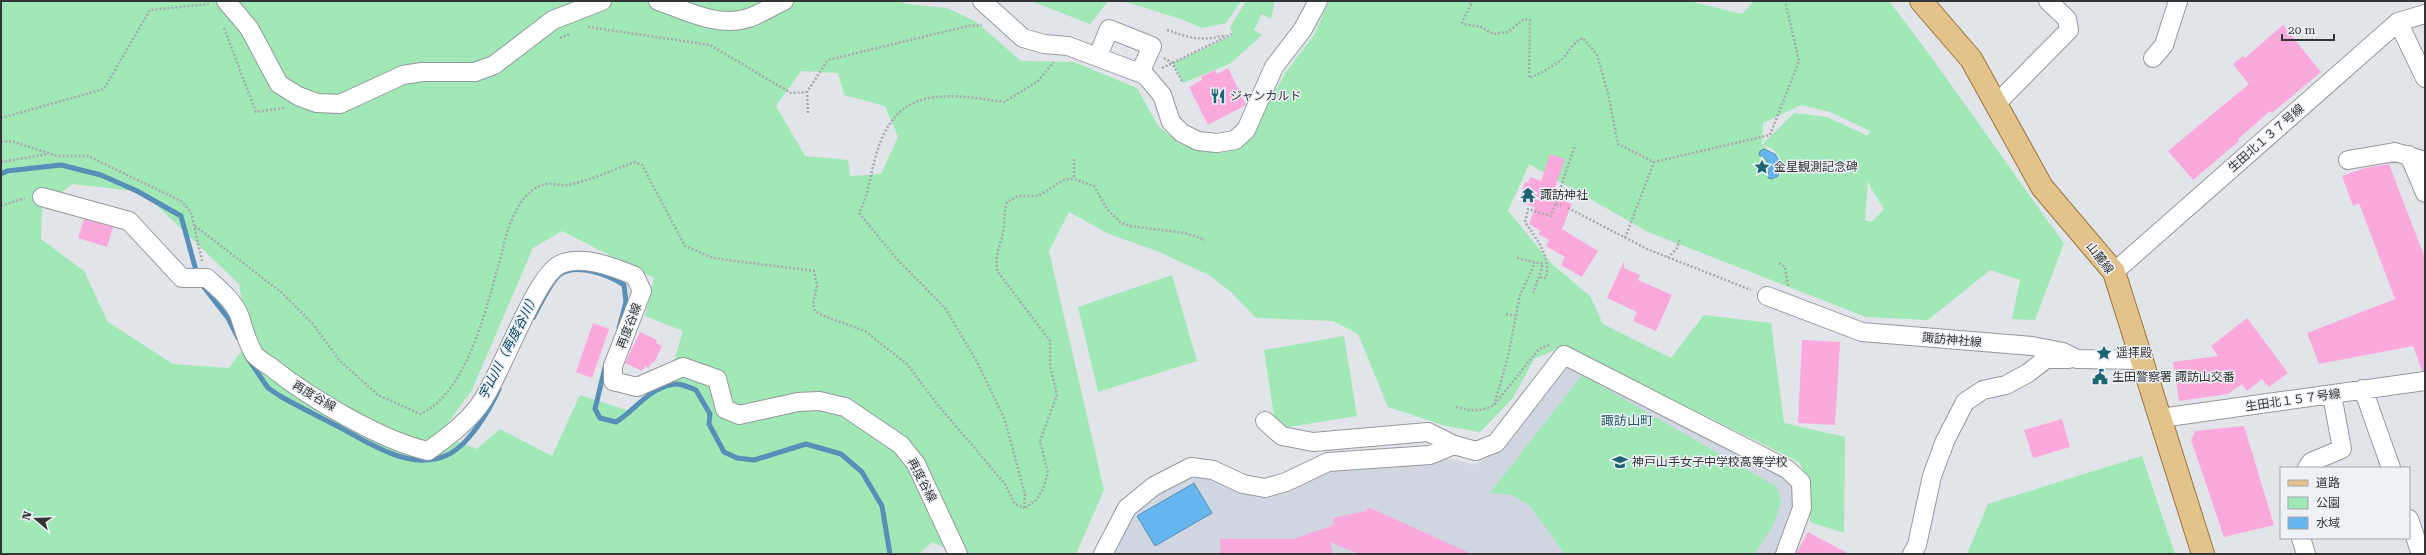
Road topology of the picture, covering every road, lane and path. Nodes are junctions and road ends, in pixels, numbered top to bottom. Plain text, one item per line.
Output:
1 (602, 1) edge
2 (658, 1) edge
3 (784, 1) edge
4 (982, 1) edge
5 (1318, 1) edge
6 (1470, 1) edge
7 (1785, 1) edge
8 (1921, 1) edge
9 (2048, 1) edge
10 (2178, 1) edge
11 (220, 2) edge
12 (2425, 14) edge
13 (2398, 22) junction
14 (223, 25) dead end
15 (983, 25) dead end
16 (582, 29) dead end
17 (1167, 30) dead end
18 (575, 32) dead end
19 (553, 41) dead end
20 (1068, 46) junction
21 (1161, 55) dead end
22 (1098, 56) junction
23 (2153, 58) dead end
24 (1172, 63) junction
25 (1143, 74) junction
26 (2425, 78) edge
27 (1183, 83) dead end
28 (807, 92) junction
29 (1996, 104) junction
30 (288, 108) dead end
31 (808, 113) dead end
32 (1, 118) edge
33 (1, 142) edge
34 (1575, 146) dead end
35 (48, 154) junction
36 (2417, 158) edge
37 (1074, 159) dead end
38 (2348, 160) dead end
39 (1, 162) edge
40 (1654, 162) junction
41 (1074, 179) junction
42 (2425, 193) edge
43 (42, 196) joint
44 (1556, 204) junction
45 (1561, 205) dead end
46 (1, 206) edge
47 (1568, 208) dead end
48 (195, 226) junction
49 (1625, 238) junction
50 (1680, 238) dead end
51 (1205, 240) dead end
52 (1517, 258) dead end
53 (1668, 258) junction
54 (1535, 263) junction
55 (1779, 263) dead end
56 (2114, 272) junction
57 (1540, 276) junction
58 (200, 278) junction
59 (1789, 289) dead end
60 (1533, 293) dead end
61 (1767, 296) joint
62 (1506, 314) dead end
63 (1515, 316) junction
64 (1564, 354) junction
65 (2077, 359) junction
66 (2142, 360) junction
67 (2425, 381) edge
68 (2363, 389) junction
69 (2332, 395) junction
70 (1494, 405) junction
71 (1456, 407) dead end
72 (2161, 418) junction
73 (1265, 421) dead end
74 (1454, 445) junction
75 (2308, 467) edge
76 (2391, 467) edge
77 (1024, 508) junction
78 (2410, 522) edge
79 (2301, 539) edge
80 (958, 554) edge
81 (1103, 554) edge
82 (1785, 554) edge
83 (1912, 554) edge
84 (2203, 554) edge
85 (2306, 554) edge
86 (2421, 554) edge

1 - 11 street
2 - 3 street
4 - 20 street
5 - 25 street
6 - 40 path
7 - 40 path
8 - 29 main road, 山麓線
9 - 29 street
10 - 23 street
11 - 32 path
12 - 13 street, 生田北１３７号線
13 - 26 street
13 - 56 street, 生田北１３７号線
14 - 30 path
15 - 28 path
16 - 28 path
17 - 24 path
18 - 19 path
20 - 22 street
20 - 77 path
21 - 24 path
22 - 25 street
22 - 25 street
24 - 25 path
24 - 27 path
28 - 31 path
29 - 56 main road, 山麓線
33 - 35 path
34 - 44 path
35 - 39 path
35 - 48 path
36 - 38 street
36 - 42 street
37 - 41 path
40 - 49 path
41 - 51 path
41 - 77 path
43 - 46 path
43 - 58 street, 再度谷線
44 - 45 path
44 - 57 path
47 - 49 path
48 - 58 path
48 - 77 path
49 - 53 path
50 - 53 path
52 - 54 path
53 - 61 path
54 - 57 path
54 - 63 path
55 - 59 path
56 - 66 main road, 山麓線
57 - 60 path
58 - 80 street, 再度谷線
61 - 65 street, 諏訪神社線
62 - 63 path
63 - 70 path
64 - 70 path
64 - 74 street
64 - 82 street
65 - 66 street, 諏訪神社線
65 - 83 street
66 - 72 main road, 山麓線
67 - 68 street, 生田北１５７号線
68 - 69 street, 生田北１５７号線
68 - 76 street
69 - 72 street, 生田北１５７号線
69 - 75 street
70 - 71 path
72 - 84 main road, 山麓線
73 - 74 street
74 - 81 street
78 - 86 street
79 - 85 street

